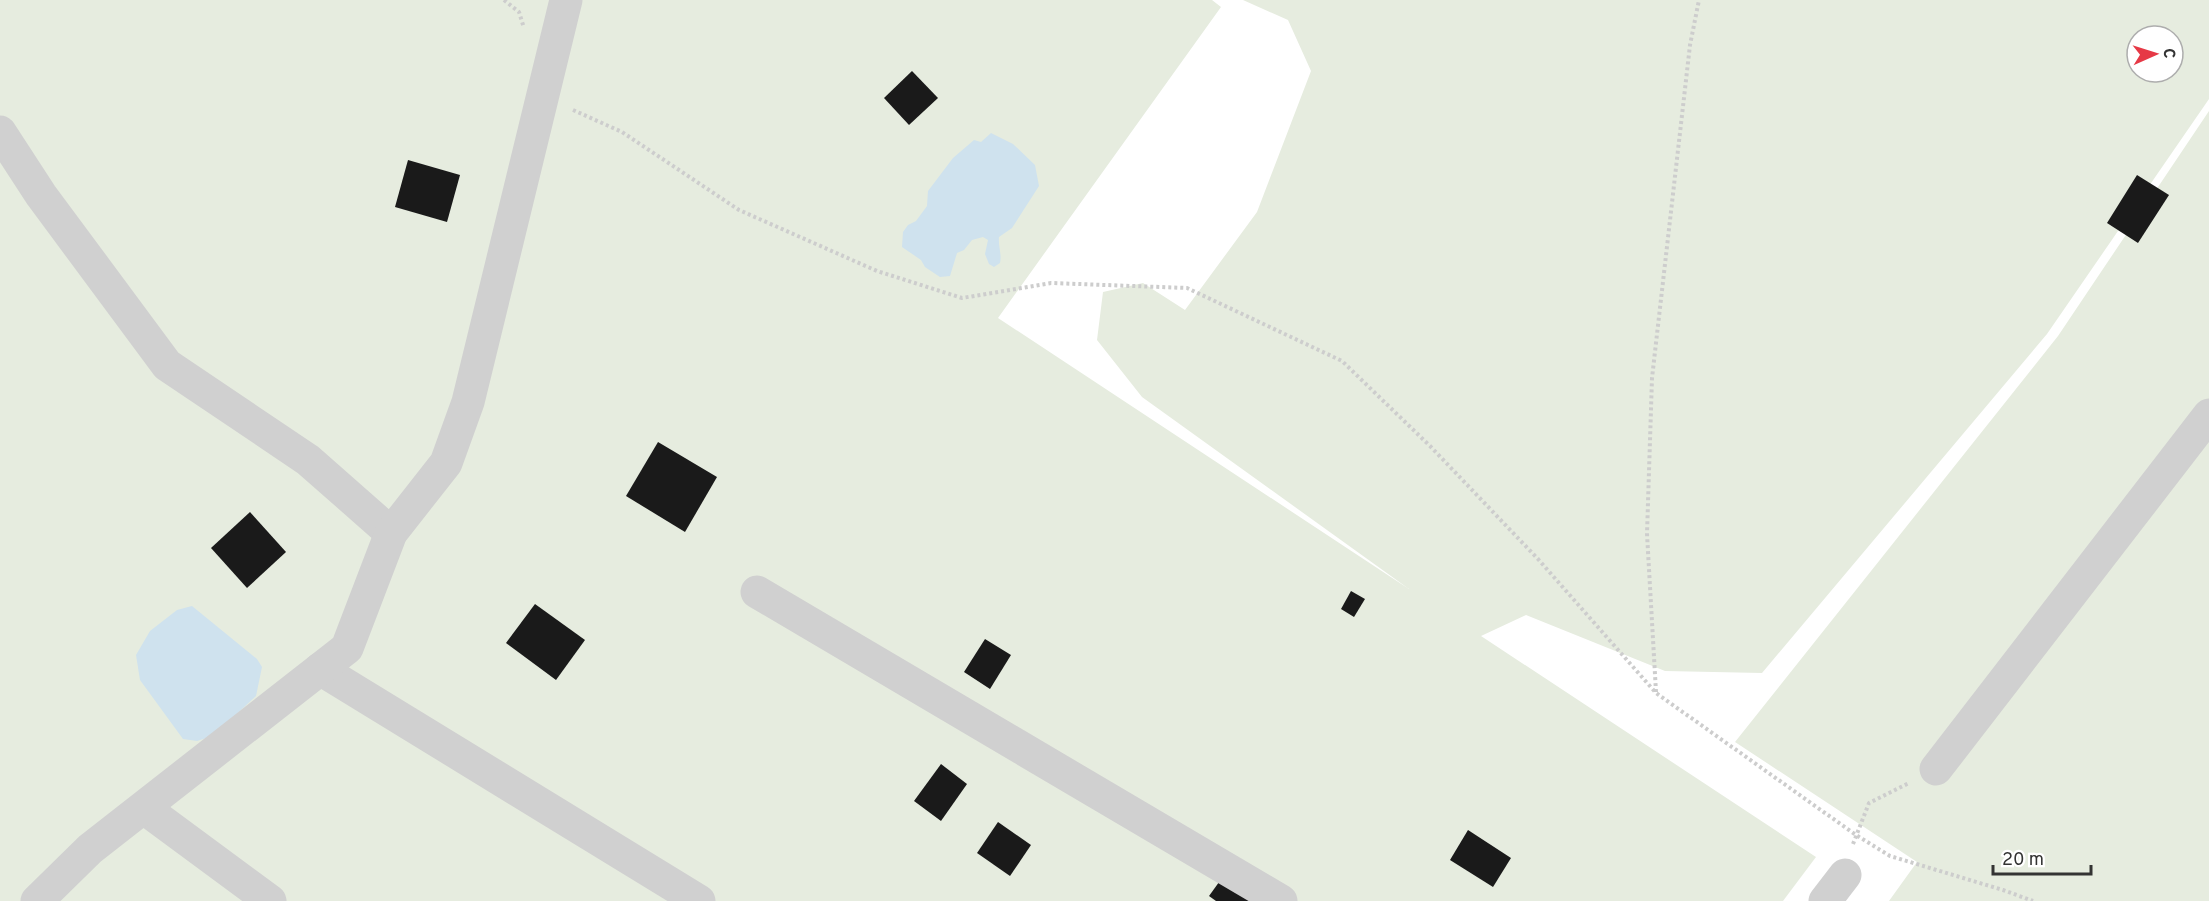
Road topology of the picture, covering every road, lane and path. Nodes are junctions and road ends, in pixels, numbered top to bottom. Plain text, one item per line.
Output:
1 (504, 0) edge
2 (566, 0) edge
3 (1699, 0) edge
4 (525, 33) dead end
5 (543, 96) junction
6 (0, 132) edge
7 (2209, 415) edge
8 (391, 533) junction
9 (757, 592) dead end
10 (320, 669) junction
11 (1656, 693) junction
12 (1936, 769) joint
13 (144, 808) junction
14 (1856, 835) junction
15 (1845, 875) joint
16 (37, 901) edge
17 (270, 901) edge
18 (699, 901) edge
19 (1281, 901) edge
20 (1825, 901) edge
21 (2033, 901) edge

1 - 4 path
2 - 5 street
3 - 11 path
5 - 8 street
5 - 11 path
6 - 8 street
7 - 12 street
8 - 10 street
9 - 19 street
10 - 13 street
10 - 18 street
11 - 14 path
12 - 14 path
13 - 16 street
13 - 17 street
14 - 15 path
14 - 21 path
15 - 20 street

